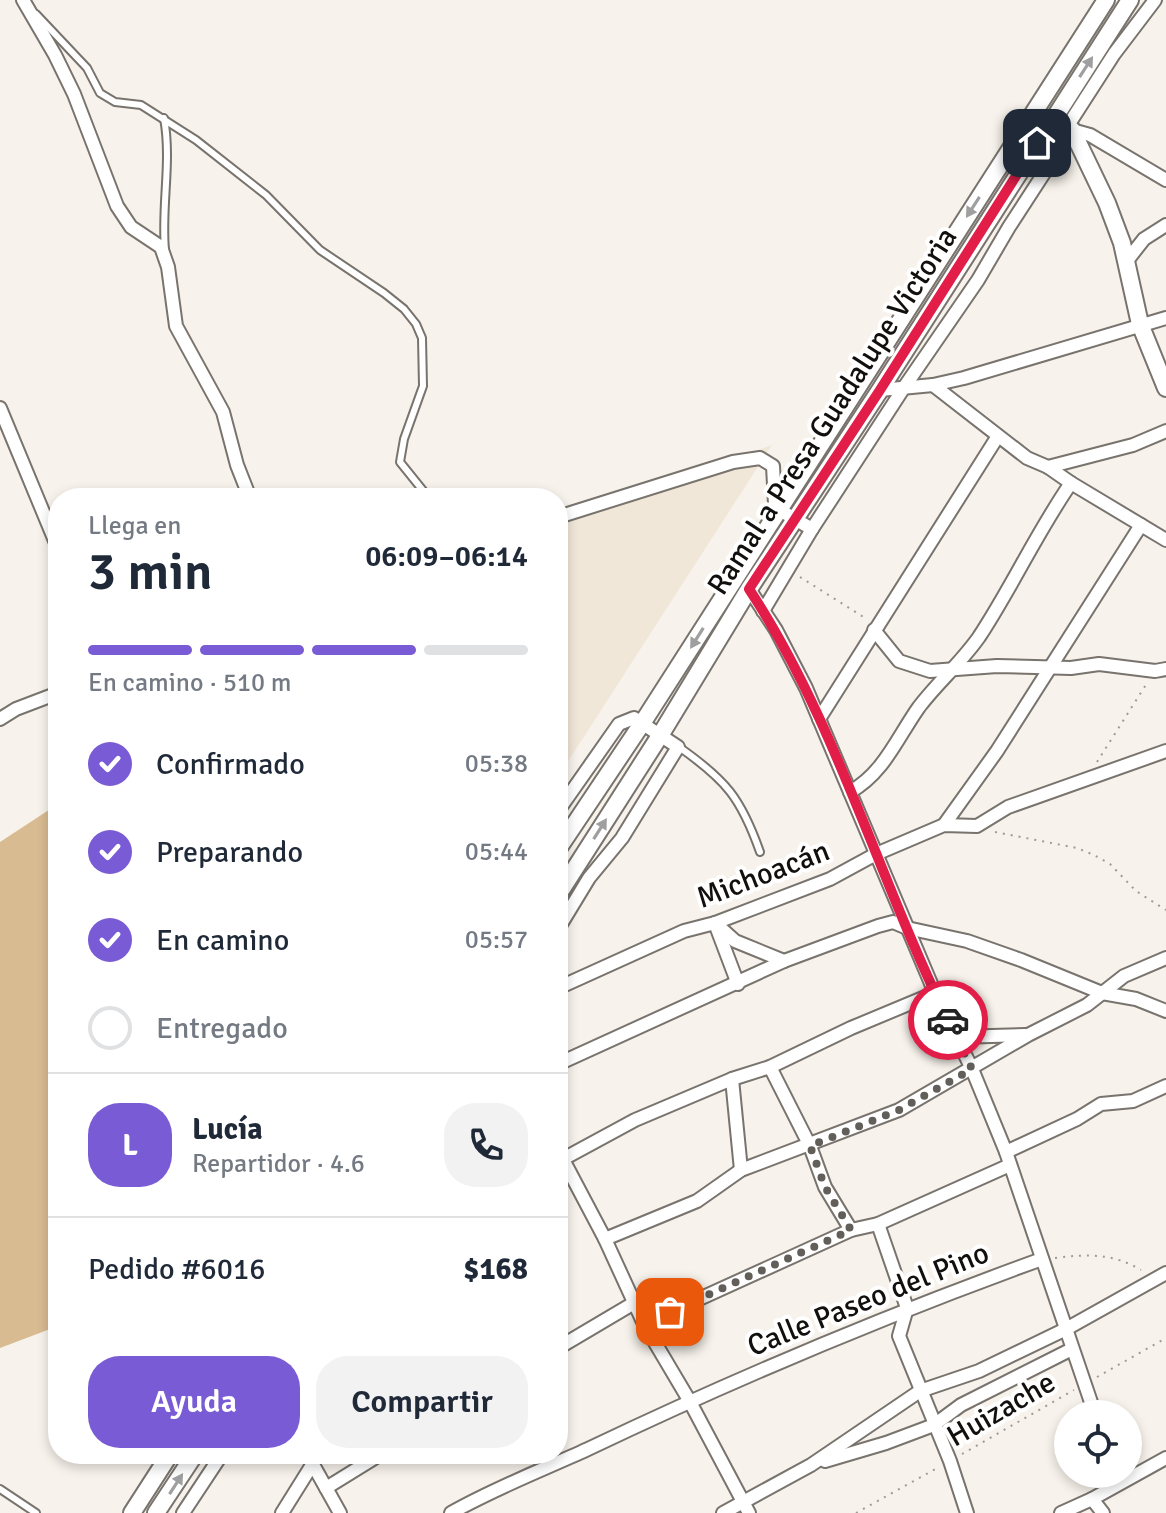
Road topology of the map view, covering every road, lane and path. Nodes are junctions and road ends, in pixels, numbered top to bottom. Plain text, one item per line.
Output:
1 (1106, 0) edge
2 (1130, 0) edge
3 (1155, 0) edge
4 (24, 2) edge
5 (164, 118) junction
6 (1064, 125) junction
7 (1164, 179) edge
8 (1166, 225) edge
9 (165, 256) junction
10 (1126, 262) junction
11 (1166, 318) edge
12 (1140, 324) junction
13 (933, 385) junction
14 (905, 386) junction
15 (1166, 388) edge
16 (880, 390) junction
17 (0, 408) edge
18 (1166, 431) edge
19 (998, 436) junction
20 (1048, 467) junction
21 (1071, 483) junction
22 (246, 488) edge
23 (421, 488) edge
24 (778, 509) junction
25 (568, 514) edge
26 (795, 520) junction
27 (48, 524) edge
28 (1141, 525) junction
29 (812, 529) junction
30 (1166, 540) edge
31 (788, 569) junction
32 (749, 589) junction
33 (763, 611) junction
34 (875, 628) junction
35 (1050, 667) junction
36 (955, 669) junction
37 (1161, 670) edge
38 (48, 697) edge
39 (0, 719) edge
40 (819, 719) junction
41 (643, 722) junction
42 (661, 734) junction
43 (678, 747) junction
44 (1166, 751) edge
45 (1086, 779) junction
46 (850, 792) junction
47 (568, 797) edge
48 (944, 825) junction
49 (970, 827) junction
50 (568, 830) edge
51 (760, 852) dead end
52 (876, 854) junction
53 (568, 879) edge
54 (1166, 910) edge
55 (568, 913) edge
56 (715, 923) junction
57 (907, 928) junction
58 (1166, 958) edge
59 (784, 961) junction
60 (568, 983) edge
61 (738, 984) junction
62 (935, 993) junction
63 (1102, 993) junction
64 (1166, 1011) edge
65 (1028, 1035) junction
66 (956, 1037) junction
67 (568, 1060) edge
68 (770, 1067) junction
69 (972, 1069) junction
70 (732, 1079) junction
71 (1166, 1086) edge
72 (810, 1146) junction
73 (1006, 1152) junction
74 (568, 1154) edge
75 (1010, 1165) junction
76 (741, 1170) junction
77 (568, 1172) edge
78 (878, 1224) junction
79 (851, 1230) junction
80 (605, 1239) junction
81 (1042, 1259) junction
82 (1161, 1276) edge
83 (634, 1303) junction
84 (907, 1308) junction
85 (644, 1324) junction
86 (1066, 1329) junction
87 (1166, 1338) edge
88 (568, 1342) edge
89 (1072, 1349) junction
90 (1084, 1384) junction
91 (920, 1391) junction
92 (689, 1400) junction
93 (1090, 1400) edge
94 (934, 1425) junction
95 (568, 1458) edge
96 (1166, 1458) edge
97 (950, 1461) junction
98 (164, 1464) edge
99 (188, 1464) edge
100 (215, 1464) edge
101 (308, 1464) edge
102 (312, 1464) edge
103 (362, 1464) edge
104 (554, 1464) edge
105 (811, 1465) junction
106 (1142, 1469) edge
107 (326, 1488) junction
108 (1108, 1488) edge
109 (0, 1489) edge
110 (1092, 1499) junction
111 (746, 1507) edge
112 (36, 1513) edge
113 (132, 1513) edge
114 (156, 1513) edge
115 (183, 1513) edge
116 (282, 1513) edge
117 (340, 1513) edge
118 (451, 1513) edge
119 (723, 1513) edge
120 (856, 1513) edge
121 (967, 1513) edge
122 (1061, 1513) edge
123 (1103, 1513) edge

1 -> 24 main road, Ramal a Presa Guadalupe Victoria
6 -> 2 main road, Ramal a Presa Guadalupe Victoria
3 - 6 street
4 - 5 lane
4 - 9 street
5 - 9 lane
5 - 23 lane
6 - 7 street
6 - 10 main road
6 - 14 street
6 - 16 main road, Ramal a Presa Guadalupe Victoria
8 - 10 street
9 - 22 street
10 - 12 main road
11 - 12 street
12 - 13 street
12 - 15 main road
13 - 14 street
13 - 19 street
14 - 16 street
14 - 29 street
16 - 26 main road, Ramal a Presa Guadalupe Victoria
17 - 27 street
18 - 20 street
19 - 20 street
19 - 34 street
20 - 21 street
21 - 28 street
21 - 36 street
24 - 25 street
24 - 26 street
24 -> 41 main road, Ramal a Presa Guadalupe Victoria
26 - 29 street
26 - 32 main road, Ramal a Presa Guadalupe Victoria
28 - 30 street
28 - 35 street
29 - 31 street
31 - 33 street
31 - 34 path
32 - 33 street
32 - 42 main road, Ramal a Presa Guadalupe Victoria
33 - 40 street
34 - 36 street
34 - 40 street
35 - 36 street
35 - 37 street
35 - 48 street
36 - 46 street
37 - 45 path
38 - 39 street
40 - 46 street
41 - 42 street
41 - 47 street
41 - 50 main road, Ramal a Presa Guadalupe Victoria
42 - 43 street
53 -> 42 main road, Ramal a Presa Guadalupe Victoria
43 - 51 lane
43 - 55 street
44 - 45 street
45 - 49 street
46 - 52 street
48 - 49 street, Michoacán
48 - 52 street, Michoacán
49 - 54 path
52 - 56 street, Michoacán
52 - 57 street
56 - 59 street
56 - 60 street, Michoacán
56 - 61 street
57 - 59 street
57 - 62 street
57 - 63 street
58 - 63 street
59 - 61 street
61 - 67 street
62 - 66 street
62 - 68 street
63 - 64 street
63 - 65 street
65 - 66 street
65 - 69 street
66 - 69 street
68 - 70 street
68 - 72 street
69 - 72 street
69 - 73 street
70 - 74 street
70 - 76 street
71 - 73 street
72 - 76 street
72 - 79 street
73 - 75 street
75 - 78 street
75 - 81 street
76 - 80 street
77 - 80 street
78 - 79 street
78 - 84 street
79 - 85 street
80 - 83 street
81 - 82 path
81 - 84 street, Calle Paseo del Pino
81 - 86 street
82 - 86 street
83 - 85 street
83 - 88 street
84 - 91 street
84 - 92 street, Calle Paseo del Pino
85 - 92 street
86 - 89 street
86 - 91 street
87 - 90 path, Huizache
89 - 90 street
89 - 94 street
90 - 93 street
90 - 97 path, Huizache
91 - 94 street
91 - 105 street
92 - 95 street, Calle Paseo del Pino
92 - 111 street
94 - 97 street
94 - 105 street
96 - 106 street
97 - 120 path, Huizache
97 - 121 street
98 - 113 main road
114 -> 99 main road
100 - 115 street
101 - 116 street
102 - 107 street
103 - 107 street
104 - 118 street, Calle Paseo del Pino
105 - 111 street
107 - 117 street
108 - 110 street
109 - 112 lane
110 - 122 street
110 - 123 street
111 - 119 street

